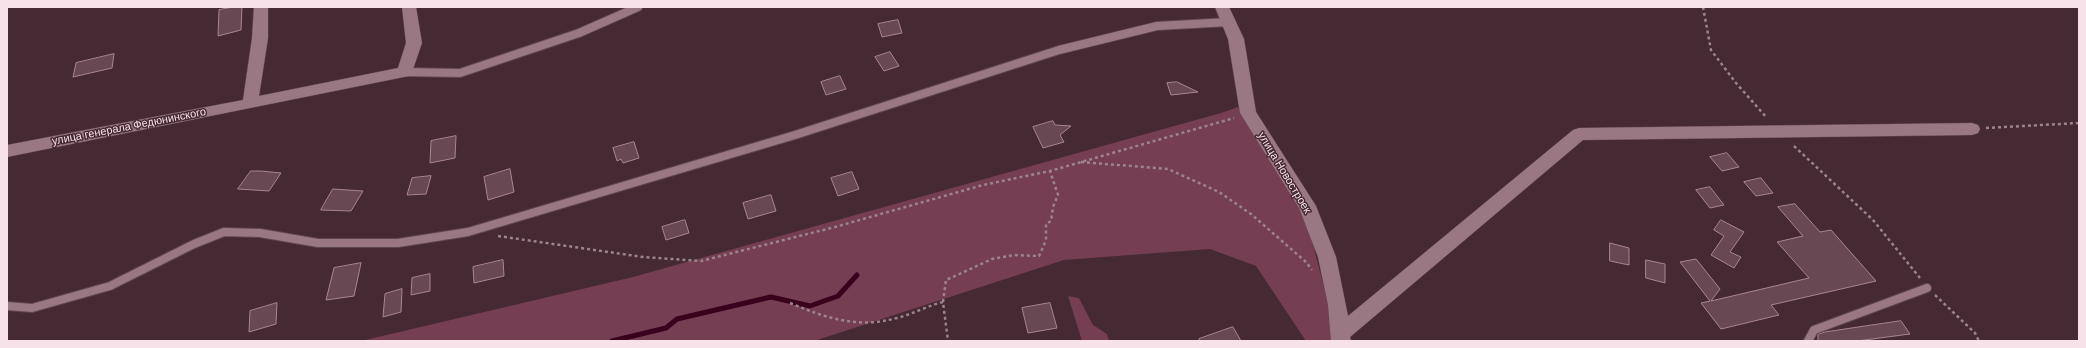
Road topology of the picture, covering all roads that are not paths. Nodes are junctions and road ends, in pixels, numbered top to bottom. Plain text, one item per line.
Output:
1 (261, 7) edge
2 (409, 7) edge
3 (638, 7) edge
4 (1222, 7) edge
5 (1229, 22) junction
6 (404, 72) junction
7 (250, 104) junction
8 (1972, 129) road end
9 (7, 151) edge
10 (1927, 288) road end
11 (7, 306) edge
12 (1341, 338) edge
13 (1808, 341) edge

1 - 7 street
2 - 6 street
3 - 6 lane
4 - 5 street, улица Новостроек
5 - 11 lane
5 - 12 street, улица Новостроек
6 - 7 street, улица генерала Федюнинского
7 - 9 street, улица генерала Федюнинского
8 - 12 street
10 - 13 lane

